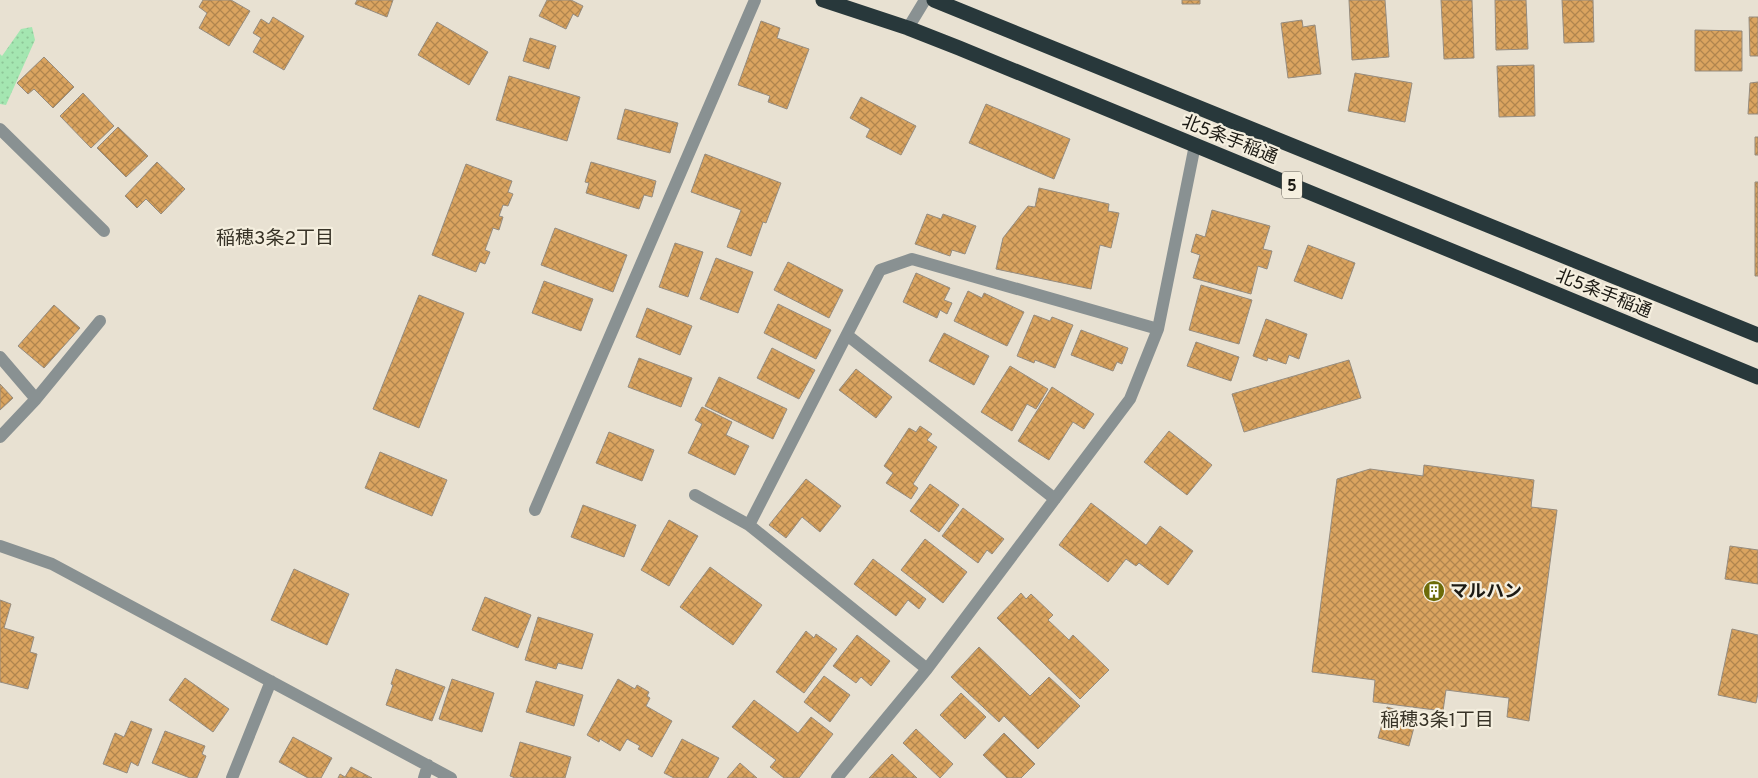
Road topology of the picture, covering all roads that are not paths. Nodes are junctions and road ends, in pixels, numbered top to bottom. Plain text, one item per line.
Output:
1 (755, 0) edge
2 (823, 0) edge
3 (925, 0) edge
4 (934, 0) edge
5 (908, 28) junction
6 (0, 129) edge
7 (1195, 145) junction
8 (104, 232) dead end
9 (100, 320) dead end
10 (1158, 330) junction
11 (847, 335) junction
12 (1758, 335) edge
13 (0, 357) edge
14 (1758, 377) edge
15 (36, 399) junction
16 (0, 436) edge
17 (696, 495) dead end
18 (1055, 499) junction
19 (535, 510) dead end
20 (749, 524) junction
21 (0, 546) edge
22 (927, 669) junction
23 (271, 681) junction
24 (428, 765) junction
25 (232, 778) edge
26 (424, 778) edge
27 (451, 778) edge
28 (837, 778) edge

1 - 19 street
2 - 5 highway, 北5条手稲通 / 5
3 - 5 street
4 - 12 highway, 北5条手稲通 / 5
5 - 7 highway, 北5条手稲通 / 5
6 - 8 street
7 - 10 street
7 - 14 highway, 北5条手稲通 / 5
9 - 15 street
10 - 11 street
10 - 18 street
11 - 18 street
11 - 20 street
13 - 15 street
15 - 16 street
17 - 20 street
18 - 22 street
20 - 22 street
21 - 23 street
22 - 28 street
23 - 24 street
23 - 25 street
24 - 26 street
24 - 27 street

